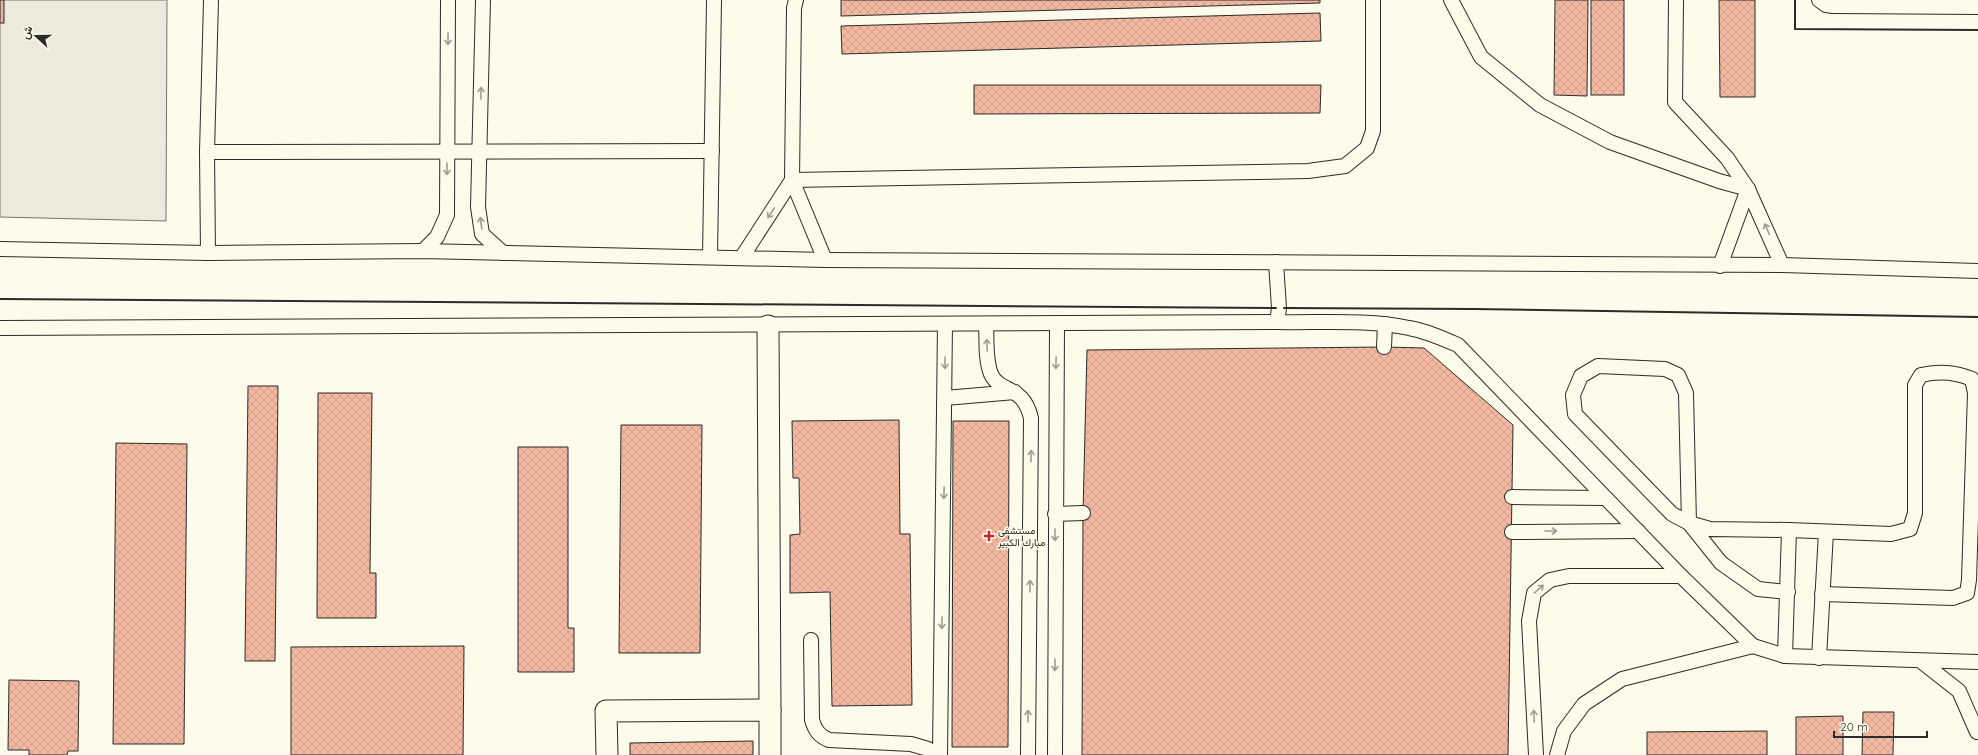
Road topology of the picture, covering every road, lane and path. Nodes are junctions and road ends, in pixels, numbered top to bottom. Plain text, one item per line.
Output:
1 (211, 0) edge
2 (448, 0) edge
3 (483, 0) edge
4 (714, 0) edge
5 (796, 0) edge
6 (1373, 0) edge
7 (1451, 0) edge
8 (1676, 0) edge
9 (1819, 0) edge
10 (1978, 7) edge
11 (480, 151) junction
12 (712, 151) junction
13 (207, 152) junction
14 (447, 152) junction
15 (792, 180) junction
16 (1748, 188) junction
17 (0, 249) edge
18 (423, 251) junction
19 (208, 253) junction
20 (503, 253) junction
21 (710, 257) junction
22 (742, 257) junction
23 (825, 260) junction
24 (1276, 262) junction
25 (1782, 265) junction
26 (1720, 266) junction
27 (1978, 271) edge
28 (1277, 322) junction
29 (945, 324) junction
30 (986, 324) junction
31 (1056, 324) junction
32 (1385, 324) junction
33 (768, 326) junction
34 (0, 328) edge
35 (1384, 347) dead end
36 (1015, 392) junction
37 (945, 398) junction
38 (1512, 496) dead end
39 (1605, 498) junction
40 (1083, 513) dead end
41 (1055, 514) junction
42 (1689, 523) junction
43 (1789, 530) junction
44 (1638, 531) junction
45 (1512, 532) dead end
46 (1826, 532) junction
47 (1681, 576) junction
48 (1788, 592) junction
49 (1822, 594) junction
50 (811, 640) dead end
51 (1753, 646) junction
52 (1785, 656) junction
53 (1819, 658) junction
54 (1922, 662) junction
55 (1978, 662) edge
56 (770, 710) junction
57 (1977, 732) edge
58 (607, 755) edge
59 (770, 755) edge
60 (934, 755) edge
61 (940, 755) edge
62 (1028, 755) edge
63 (1055, 755) edge
64 (1536, 755) edge
65 (1557, 755) edge

1 - 13 lane
2 -> 14 lane
11 -> 3 lane
4 - 12 lane
5 - 15 lane
6 - 15 lane
7 - 16 lane
8 - 16 lane
9 - 10 lane
11 - 12 lane
11 - 14 lane
20 -> 11 lane
12 - 21 lane
13 - 14 lane
13 - 19 lane
14 -> 18 lane
15 -> 22 lane
15 - 23 lane
25 -> 16 lane
16 - 26 lane
17 - 19 lane
18 - 19 lane
18 - 20 lane
20 - 21 lane
21 - 22 lane
22 - 23 lane
23 - 24 lane
24 - 26 lane
24 - 28 lane
25 - 26 lane
25 - 27 lane
28 - 31 lane
28 - 32 lane
29 - 30 lane
29 - 33 lane
29 -> 37 lane
30 - 31 lane
36 -> 30 lane
31 -> 41 lane
32 - 35 lane
32 - 39 lane
33 - 34 lane
33 - 56 street
36 - 37 lane
62 -> 36 lane
37 -> 61 lane
38 - 39 lane
39 - 44 lane
40 - 41 lane
41 -> 63 lane
42 - 42 lane
42 - 43 lane
42 - 48 lane
43 - 46 lane
43 - 48 lane
45 -> 44 lane
44 - 47 lane
46 - 49 lane
46 - 49 lane
47 - 51 lane
64 -> 47 lane
48 - 52 lane
49 - 53 lane
50 - 60 lane
51 - 52 lane
51 - 65 lane
52 - 53 lane
53 - 54 lane
54 - 55 lane
54 - 57 lane
56 - 58 street
56 - 59 street

